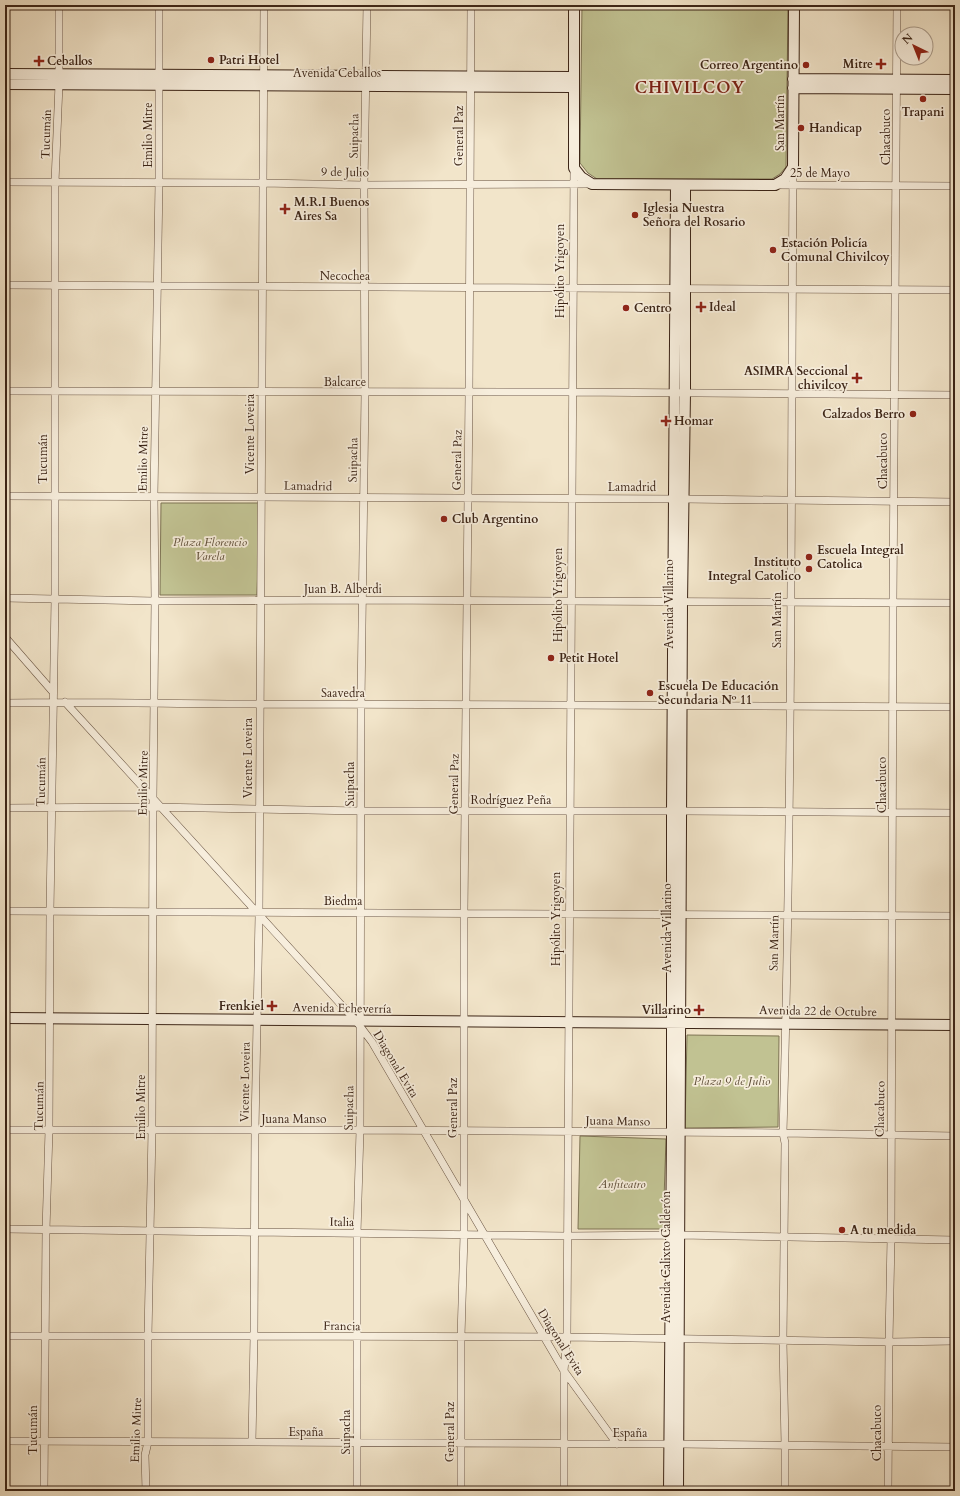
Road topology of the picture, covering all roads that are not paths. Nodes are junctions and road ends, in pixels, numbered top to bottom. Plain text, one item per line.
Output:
1 (59, 5) edge
2 (159, 5) edge
3 (264, 5) edge
4 (367, 5) edge
5 (471, 5) edge
6 (574, 5) edge
7 (794, 5) edge
8 (897, 5) edge
9 (5, 74) edge
10 (59, 79) junction
11 (159, 80) junction
12 (263, 80) junction
13 (955, 80) edge
14 (365, 81) junction
15 (470, 82) junction
16 (574, 82) junction
17 (793, 83) junction
18 (5, 84) edge
19 (897, 84) junction
20 (955, 89) edge
21 (793, 167) junction
22 (574, 168) junction
23 (5, 182) edge
24 (55, 182) junction
25 (159, 182) junction
26 (262, 183) junction
27 (470, 184) junction
28 (592, 184) junction
29 (364, 185) junction
30 (573, 185) junction
31 (681, 185) junction
32 (775, 185) junction
33 (793, 185) junction
34 (896, 186) junction
35 (955, 186) edge
36 (5, 285) edge
37 (54, 285) junction
38 (157, 286) junction
39 (262, 287) junction
40 (364, 287) junction
41 (469, 287) junction
42 (572, 288) junction
43 (680, 289) junction
44 (792, 289) junction
45 (896, 290) junction
46 (955, 290) edge
47 (5, 391) edge
48 (54, 391) junction
49 (155, 391) junction
50 (261, 392) junction
51 (572, 392) junction
52 (365, 393) junction
53 (469, 393) junction
54 (680, 393) junction
55 (792, 394) junction
56 (895, 395) junction
57 (955, 395) edge
58 (5, 496) edge
59 (54, 496) junction
60 (154, 496) junction
61 (261, 496) junction
62 (364, 498) junction
63 (468, 498) junction
64 (572, 498) junction
65 (678, 499) junction
66 (791, 500) junction
67 (894, 501) junction
68 (955, 502) edge
69 (5, 598) edge
70 (55, 599) junction
71 (363, 600) junction
72 (155, 601) junction
73 (261, 601) junction
74 (467, 601) junction
75 (572, 601) junction
76 (677, 602) junction
77 (790, 602) junction
78 (893, 603) junction
79 (955, 603) edge
80 (5, 637) edge
81 (53, 692) junction
82 (53, 702) junction
83 (65, 702) junction
84 (5, 703) edge
85 (155, 704) junction
86 (260, 704) junction
87 (361, 704) junction
88 (466, 704) junction
89 (570, 705) junction
90 (677, 706) junction
91 (790, 706) junction
92 (893, 707) junction
93 (955, 707) edge
94 (153, 799) junction
95 (157, 807) junction
96 (5, 808) edge
97 (51, 808) junction
98 (259, 809) junction
99 (361, 810) junction
100 (465, 811) junction
101 (569, 811) junction
102 (676, 811) junction
103 (789, 813) junction
104 (893, 813) junction
105 (955, 814) edge
106 (5, 910) edge
107 (50, 911) junction
108 (153, 911) junction
109 (361, 912) junction
110 (258, 913) junction
111 (464, 913) junction
112 (569, 914) junction
113 (676, 914) junction
114 (788, 914) junction
115 (892, 916) junction
116 (955, 916) edge
117 (5, 1018) edge
118 (50, 1018) junction
119 (153, 1019) junction
120 (256, 1020) junction
121 (463, 1022) junction
122 (359, 1023) junction
123 (568, 1023) junction
124 (676, 1023) junction
125 (786, 1024) junction
126 (955, 1025) edge
127 (892, 1026) junction
128 (5, 1130) edge
129 (49, 1130) junction
130 (152, 1130) junction
131 (255, 1130) junction
132 (360, 1130) junction
133 (422, 1130) junction
134 (464, 1131) junction
135 (567, 1131) junction
136 (676, 1133) junction
137 (783, 1133) junction
138 (891, 1135) junction
139 (955, 1136) edge
140 (464, 1201) junction
141 (5, 1229) edge
142 (46, 1230) junction
143 (150, 1231) junction
144 (254, 1232) junction
145 (356, 1234) junction
146 (464, 1235) junction
147 (484, 1235) junction
148 (567, 1236) junction
149 (674, 1236) junction
150 (785, 1237) junction
151 (891, 1238) junction
152 (955, 1240) edge
153 (5, 1336) edge
154 (45, 1336) junction
155 (148, 1336) junction
156 (254, 1336) junction
157 (358, 1337) junction
158 (461, 1337) junction
159 (567, 1337) junction
160 (544, 1338) junction
161 (675, 1339) junction
162 (783, 1341) junction
163 (955, 1341) edge
164 (889, 1342) junction
165 (564, 1371) junction
166 (5, 1441) edge
167 (44, 1441) junction
168 (148, 1442) junction
169 (252, 1442) junction
170 (357, 1443) junction
171 (461, 1444) junction
172 (564, 1444) junction
173 (617, 1444) junction
174 (674, 1444) junction
175 (785, 1445) junction
176 (888, 1446) junction
177 (955, 1447) edge
178 (44, 1491) edge
179 (146, 1491) edge
180 (357, 1491) edge
181 (460, 1491) edge
182 (564, 1491) edge
183 (669, 1491) edge
184 (678, 1491) edge
185 (785, 1491) edge
186 (888, 1491) edge

1 - 10 street, Tucumán
2 - 11 street, Emilio Mitre
3 - 12 street, Vicente Loveira
4 - 14 street, Suipacha
5 - 15 street, General Paz
6 - 16 main road, Hipólito Yrigoyen
7 - 17 main road, San Martín
8 - 19 street, Chacabuco
9 - 10 main road, Avenida Ceballos
10 - 11 main road, Avenida Ceballos
10 - 18 main road, Avenida Ceballos
10 - 24 street, Tucumán
11 - 12 main road, Avenida Ceballos
11 - 25 street, Emilio Mitre
12 - 14 main road, Avenida Ceballos
12 - 26 street, Vicente Loveira
13 - 19 main road
14 - 15 main road, Avenida Ceballos
14 - 29 street, Suipacha
15 - 16 main road, Avenida Ceballos
15 - 27 street, General Paz
16 - 22 main road, Hipólito Yrigoyen
17 - 19 main road
17 - 21 main road, San Martín
19 - 20 main road
19 - 34 street, Chacabuco
21 - 32 main road, San Martín
21 - 33 street, San Martín
22 - 28 main road
22 - 30 street, Hipólito Yrigoyen
23 - 24 street, 9 de Julio
24 - 25 street, 9 de Julio
24 - 37 street, Tucumán
25 - 26 street, 9 de Julio
25 - 38 street, Emilio Mitre
26 - 29 street, 9 de Julio
26 - 39 street, Vicente Loveira
27 - 29 street, 9 de Julio
27 - 30 street, 9 de Julio
27 - 41 street, General Paz
28 - 30 street, 9 de Julio
28 - 31 main road, 9 de Julio
29 - 40 street, Suipacha
30 - 42 street, Hipólito Yrigoyen
31 - 32 main road, 25 de Mayo
31 - 43 main road, Avenida Villarino
32 - 33 street, 25 de Mayo
33 - 34 street, 25 de Mayo
33 - 44 street, San Martín
34 - 35 street, 25 de Mayo
34 - 45 street, Chacabuco
36 - 37 street, Necochea
37 - 38 street, Necochea
37 - 48 street, Tucumán
38 - 39 street, Necochea
38 - 49 street, Emilio Mitre
39 - 40 street, Necochea
39 - 50 street, Vicente Loveira
40 - 41 street, Necochea
40 - 52 street, Suipacha
41 - 42 street, Necochea
41 - 53 street, General Paz
42 - 43 street, Necochea
42 - 51 street, Hipólito Yrigoyen
43 - 44 street, Necochea
43 - 54 main road, Avenida Villarino
44 - 45 street, Necochea
44 - 55 street, San Martín
45 - 46 street, Necochea
45 - 56 street, Chacabuco
47 - 48 street, Balcarce
48 - 49 street, Balcarce
48 - 59 street, Tucumán
49 - 50 street, Balcarce
49 - 60 street, Emilio Mitre
50 - 52 street, Balcarce
50 - 61 street, Vicente Loveira
51 - 53 street, Balcarce
51 - 54 street, Balcarce
51 - 64 street, Hipólito Yrigoyen
52 - 53 street, Balcarce
52 - 62 street, Suipacha
53 - 63 street, General Paz
54 - 55 street, Balcarce
54 - 65 main road, Avenida Villarino
55 - 56 street, Balcarce
55 - 66 street, San Martín
56 - 57 street, Balcarce
56 - 67 street, Chacabuco
58 - 59 street, Lamadrid
59 - 60 street, Lamadrid
59 - 70 street, Tucumán
60 - 61 street, Lamadrid
60 - 72 street, Emilio Mitre
61 - 62 street, Lamadrid
61 - 73 street, Vicente Loveira
62 - 63 street, Lamadrid
62 - 71 street, Suipacha
63 - 64 street, Lamadrid
63 - 74 street, General Paz
64 - 65 street, Lamadrid
64 - 75 street, Hipólito Yrigoyen
65 - 66 street, Lamadrid
65 - 76 main road, Avenida Villarino
66 - 67 street, Lamadrid
66 - 77 street, San Martín
67 - 68 street, Lamadrid
67 - 78 street, Chacabuco
69 - 70 street, Juan B. Alberdi
70 - 72 street, Juan B. Alberdi
70 - 81 street, Tucumán
71 - 73 street, Juan B. Alberdi
71 - 74 street, Juan B. Alberdi
71 - 87 street, Suipacha
72 - 73 street, Juan B. Alberdi
72 - 85 street, Emilio Mitre
73 - 86 street, Vicente Loveira
74 - 75 street, Juan B. Alberdi
74 - 88 street, General Paz
75 - 76 street, Juan B. Alberdi
75 - 89 street, Hipólito Yrigoyen
76 - 77 street, Juan B. Alberdi
76 - 90 main road, Avenida Villarino
77 - 78 street, Juan B. Alberdi
77 - 91 street, San Martín
78 - 79 street, Juan B. Alberdi
78 - 92 street, Chacabuco
80 - 81 street
81 - 82 street, Tucumán
82 - 83 street, Saavedra
82 - 84 street, Saavedra
82 - 97 street, Tucumán
83 - 85 street, Saavedra
83 - 94 street
85 - 86 street, Saavedra
85 - 94 street, Emilio Mitre
86 - 87 street, Saavedra
86 - 98 street, Vicente Loveira
87 - 88 street, Saavedra
87 - 99 street, Suipacha
88 - 89 street, Saavedra
88 - 100 street, General Paz
89 - 90 street, Saavedra
89 - 101 street, Hipólito Yrigoyen
90 - 91 street, Saavedra
90 - 102 main road, Avenida Villarino
91 - 92 street, Saavedra
91 - 103 street, San Martín
92 - 93 street, Saavedra
92 - 104 street, Chacabuco
94 - 95 street, Emilio Mitre
95 - 97 street, Rodríguez Peña
95 - 98 street, Rodríguez Peña
95 - 108 street, Emilio Mitre
95 - 110 street, Diagonal Evita
96 - 97 street, Rodríguez Peña
97 - 107 street, Tucumán
98 - 99 street, Rodríguez Peña
98 - 110 street, Vicente Loveira
99 - 100 street, Rodríguez Peña
99 - 109 street, Suipacha
100 - 101 street, Rodríguez Peña
100 - 111 street, General Paz
101 - 102 street, Rodríguez Peña
101 - 112 street, Hipólito Yrigoyen
102 - 103 street, Rodríguez Peña
102 - 113 main road, Avenida Villarino
103 - 104 street, Rodríguez Peña
103 - 114 street, San Martín
104 - 105 street, Rodríguez Peña
104 - 115 street, Chacabuco
106 - 107 street, Biedma
107 - 108 street, Biedma
107 - 118 street, Tucumán
108 - 110 street, Biedma
108 - 119 street, Emilio Mitre
109 - 110 street, Biedma
109 - 111 street, Biedma
109 - 122 street, Suipacha
110 - 120 street, Vicente Loveira
110 - 122 street, Diagonal Evita
111 - 112 street, Biedma
111 - 121 street, General Paz
112 - 113 street, Biedma
112 - 123 street, Hipólito Yrigoyen
113 - 114 street, Biedma
113 - 124 main road, Avenida Villarino
114 - 115 street, Biedma
114 - 125 street, San Martín
115 - 116 street, Biedma
115 - 127 street, Chacabuco
117 - 118 main road, Avenida Echeverría
118 - 119 main road, Avenida Echeverría
118 - 129 street, Tucumán
119 - 120 main road, Avenida Echeverría
119 - 130 street, Emilio Mitre
120 - 122 main road, Avenida Echeverría
120 - 131 street, Vicente Loveira
121 - 122 main road, Avenida Echeverría
121 - 123 main road, Avenida Echeverría
121 - 134 street, General Paz
122 - 132 street, Suipacha
122 - 133 street, Diagonal Evita
123 - 124 main road, Avenida Echeverría
123 - 135 street, Hipólito Yrigoyen
124 - 125 main road, Avenida 22 de Octubre
124 - 136 main road, Avenida Calixto Calderón
125 - 127 main road, Avenida 22 de Octubre
125 - 137 street, San Martín
126 - 127 main road, Avenida 22 de Octubre
127 - 138 street, Chacabuco
128 - 129 street, Juana Manso
129 - 130 street, Juana Manso
129 - 142 street, Tucumán
130 - 131 street, Juana Manso
130 - 143 street, Emilio Mitre
131 - 132 street, Juana Manso
131 - 144 street, Vicente Loveira
132 - 133 street, Juana Manso
132 - 145 street, Suipacha
133 - 134 street, Juana Manso
133 - 140 street, Diagonal Evita
134 - 135 street, Juana Manso
134 - 140 street, General Paz
135 - 136 street, Juana Manso
135 - 148 street, Hipólito Yrigoyen
136 - 137 street, Juana Manso
136 - 149 main road, Avenida Calixto Calderón
137 - 138 street, Juana Manso
137 - 150 street, San Martín
138 - 139 street, Juana Manso
138 - 151 street, Chacabuco
140 - 146 street, General Paz
140 - 147 street, Diagonal Evita
141 - 142 street, Italia
142 - 143 street, Italia
142 - 154 street, Tucumán
143 - 144 street, Italia
143 - 155 street, Emilio Mitre
144 - 145 street, Italia
144 - 156 street, Vicente Loveira
145 - 146 street, Italia
145 - 157 street, Suipacha
146 - 147 street, Italia
146 - 158 street, General Paz
147 - 148 street, Italia
147 - 160 street, Diagonal Evita
148 - 149 street, Italia
148 - 159 street, Hipólito Yrigoyen
149 - 150 street, Italia
149 - 161 main road, Avenida Calixto Calderón
150 - 151 street, Italia
150 - 162 street, San Martín
151 - 152 street, Italia
151 - 164 street, Chacabuco
153 - 154 street, Francia
154 - 155 street, Francia
154 - 167 street, Tucumán
155 - 156 street, Francia
155 - 168 street, Emilio Mitre
156 - 157 street, Francia
156 - 169 street, Vicente Loveira
157 - 158 street, Francia
157 - 170 street, Suipacha
158 - 160 street, Francia
158 - 171 street, General Paz
159 - 160 street, Francia
159 - 161 street, Francia
159 - 165 street, Hipólito Yrigoyen
160 - 165 street, Diagonal Evita
161 - 162 street, Francia
161 - 174 main road, Avenida Calixto Calderón
162 - 164 street, Francia
162 - 175 street, San Martín
163 - 164 street, Francia
164 - 176 street, Chacabuco
165 - 172 street, Hipólito Yrigoyen
165 - 173 street, Diagonal Evita
166 - 167 street, España
167 - 168 street, España
167 - 178 street, Tucumán
168 - 169 street, España
168 - 179 street, Emilio Mitre
169 - 170 street, España
170 - 171 street, España
170 - 180 street, Suipacha
171 - 172 street, España
171 - 181 street, General Paz
172 - 173 street, España
172 - 182 street, Hipólito Yrigoyen
173 - 174 street, España
174 - 175 street, España
174 - 183 main road, Avenida Calixto Calderón
174 - 184 main road, Avenida Calixto Calderón
175 - 176 street, España
175 - 185 street, San Martín
176 - 177 street, España
176 - 186 street, Chacabuco

